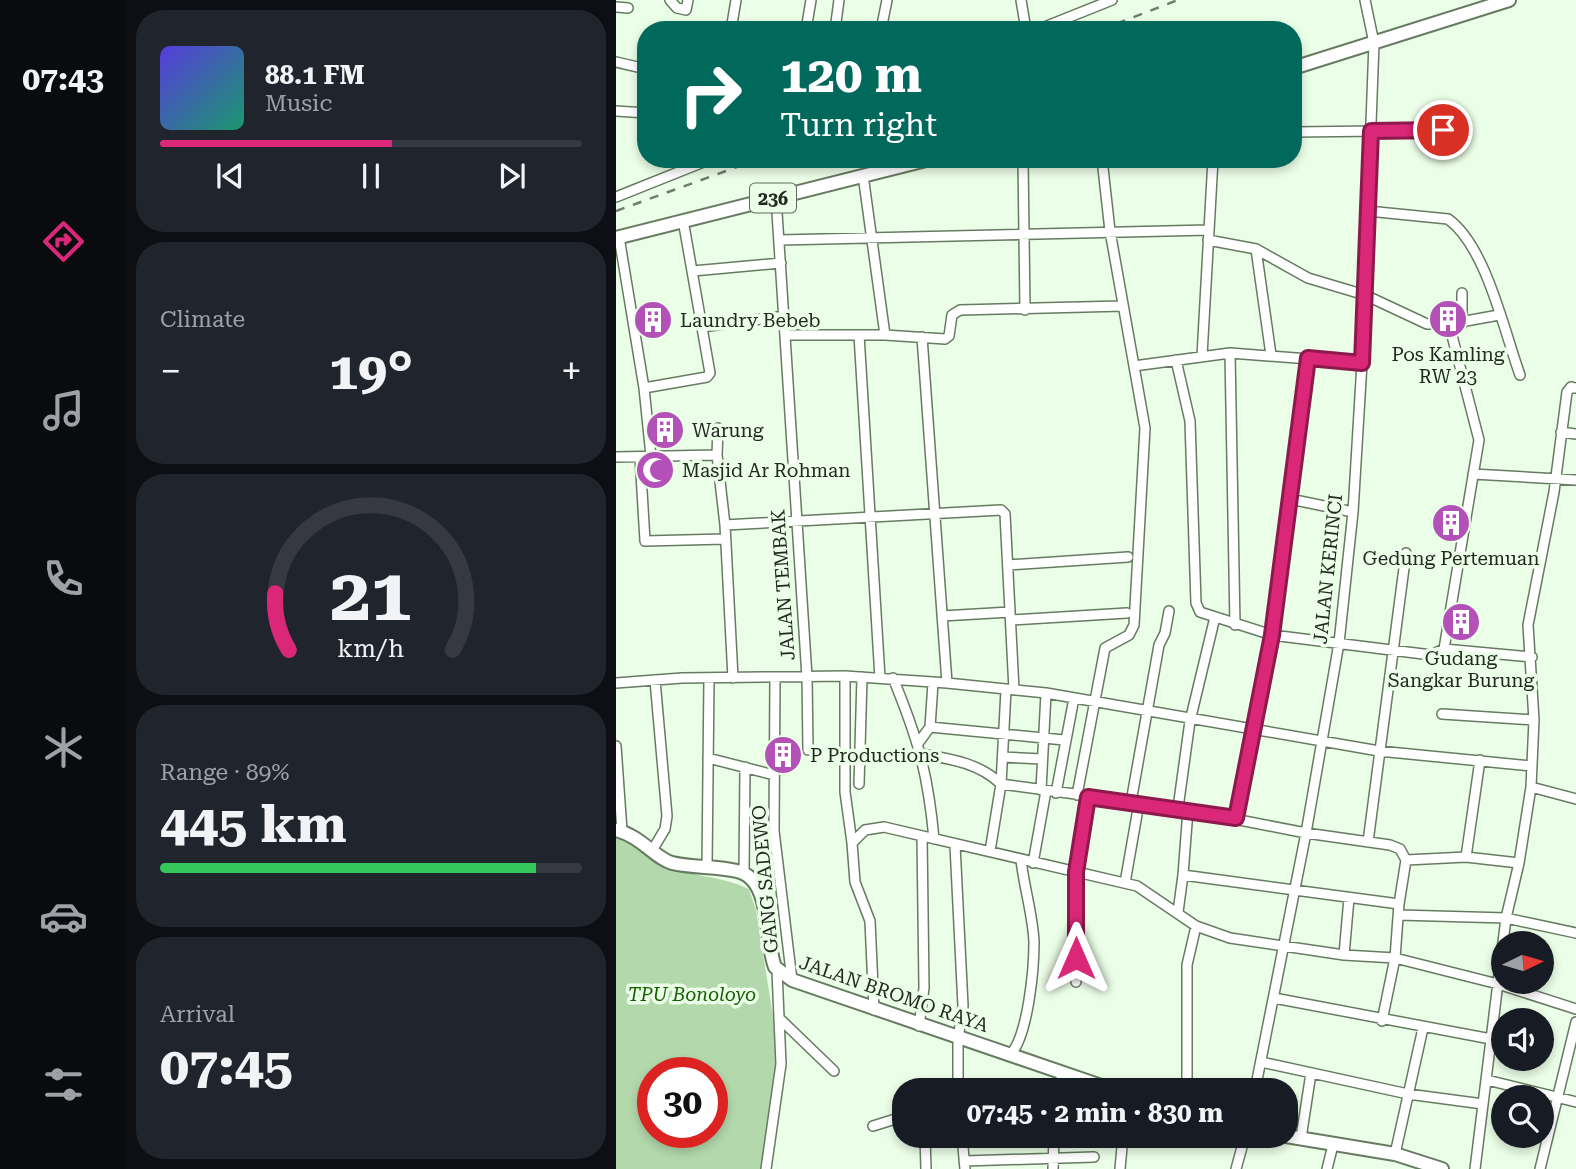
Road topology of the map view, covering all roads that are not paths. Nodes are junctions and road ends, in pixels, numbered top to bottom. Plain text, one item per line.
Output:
1 (670, 0) edge
2 (688, 0) edge
3 (736, 0) edge
4 (811, 0) edge
5 (839, 0) edge
6 (887, 0) edge
7 (1021, 0) edge
8 (1365, 0) edge
9 (1509, 0) edge
10 (1109, 1) edge
11 (616, 8) edge
12 (628, 8) dead end
13 (732, 21) edge
14 (808, 21) edge
15 (836, 21) edge
16 (883, 21) edge
17 (1024, 21) edge
18 (1059, 21) edge
19 (1374, 43) junction
20 (616, 62) edge
21 (1302, 65) edge
22 (637, 67) edge
23 (616, 111) edge
24 (637, 112) edge
25 (1467, 130) dead end
26 (1371, 131) junction
27 (1302, 132) edge
28 (688, 168) edge
29 (892, 168) edge
30 (1023, 168) edge
31 (1103, 168) edge
32 (1213, 168) edge
33 (863, 175) junction
34 (616, 197) edge
35 (776, 197) junction
36 (1368, 211) junction
37 (683, 220) junction
38 (1110, 231) junction
39 (1024, 234) junction
40 (1209, 235) junction
41 (873, 236) junction
42 (617, 238) edge
43 (780, 240) junction
44 (1256, 249) junction
45 (781, 263) junction
46 (692, 271) junction
47 (1462, 293) dead end
48 (1364, 295) junction
49 (1123, 306) junction
50 (1025, 310) junction
51 (1499, 315) junction
52 (784, 316) junction
53 (1449, 324) junction
54 (1462, 324) junction
55 (702, 327) junction
56 (785, 335) junction
57 (859, 335) junction
58 (885, 335) junction
59 (922, 337) junction
60 (1230, 353) junction
61 (1271, 355) junction
62 (1202, 356) junction
63 (1308, 358) junction
64 (1176, 360) junction
65 (1362, 363) junction
66 (1134, 366) junction
67 (1520, 375) dead end
68 (1576, 387) edge
69 (644, 388) junction
70 (718, 428) dead end
71 (1561, 432) junction
72 (1576, 433) edge
73 (717, 455) junction
74 (616, 457) edge
75 (645, 457) junction
76 (1473, 474) junction
77 (1556, 477) junction
78 (1576, 480) edge
79 (1290, 499) junction
80 (1353, 512) junction
81 (932, 514) junction
82 (870, 517) junction
83 (796, 523) junction
84 (725, 525) junction
85 (725, 539) junction
86 (1406, 553) dead end
87 (1128, 557) dead end
88 (1008, 565) junction
89 (1169, 611) dead end
90 (1127, 612) dead end
91 (942, 616) junction
92 (1011, 616) junction
93 (1215, 617) junction
94 (1235, 625) junction
95 (1272, 635) junction
96 (1339, 643) junction
97 (1444, 649) junction
98 (1394, 651) junction
99 (1532, 657) junction
100 (807, 677) junction
101 (845, 677) junction
102 (862, 677) junction
103 (709, 678) junction
104 (733, 678) junction
105 (775, 678) junction
106 (880, 678) junction
107 (893, 678) junction
108 (655, 680) junction
109 (616, 683) edge
110 (933, 683) junction
111 (947, 683) junction
112 (1010, 690) junction
113 (1046, 693) junction
114 (1074, 698) junction
115 (1096, 702) junction
116 (1147, 710) junction
117 (1442, 714) dead end
118 (1534, 720) junction
119 (1190, 721) junction
120 (930, 727) junction
121 (1254, 730) junction
122 (1004, 736) junction
123 (1043, 739) junction
124 (1064, 740) junction
125 (1320, 740) junction
126 (919, 742) junction
127 (616, 746) edge
128 (808, 750) dead end
129 (1379, 751) junction
130 (922, 754) junction
131 (1003, 757) junction
132 (708, 758) junction
133 (1042, 759) junction
134 (1480, 760) junction
135 (1531, 766) junction
136 (745, 767) junction
137 (774, 775) junction
138 (859, 784) dead end
139 (1001, 784) junction
140 (1531, 787) junction
141 (1047, 791) junction
142 (1077, 795) junction
143 (1088, 797) junction
144 (1576, 799) edge
145 (1135, 802) junction
146 (1183, 809) junction
147 (1236, 818) junction
148 (619, 831) edge
149 (1306, 833) junction
150 (922, 836) junction
151 (934, 839) junction
152 (1368, 842) junction
153 (852, 843) junction
154 (955, 845) junction
155 (653, 849) junction
156 (990, 850) junction
157 (1466, 857) junction
158 (1021, 860) junction
159 (1406, 860) junction
160 (1033, 863) junction
161 (1520, 863) junction
162 (707, 867) junction
163 (1076, 872) junction
164 (744, 873) junction
165 (1183, 875) junction
166 (1125, 883) junction
167 (1295, 890) junction
168 (1349, 898) junction
169 (1399, 904) junction
170 (1178, 912) junction
171 (1399, 915) junction
172 (1506, 918) junction
173 (1196, 926) junction
174 (1504, 931) edge
175 (1576, 933) edge
176 (1285, 945) junction
177 (1344, 955) junction
178 (1395, 958) junction
179 (777, 971) junction
180 (792, 980) junction
181 (1076, 982) dead end
182 (1491, 982) edge
183 (1529, 994) edge
184 (1274, 998) junction
185 (1576, 1009) edge
186 (874, 1010) junction
187 (779, 1018) junction
188 (1382, 1021) junction
189 (1576, 1022) edge
190 (919, 1026) junction
191 (1423, 1028) junction
192 (1491, 1039) joint
193 (958, 1040) junction
194 (1011, 1054) junction
195 (1261, 1062) junction
196 (834, 1071) dead end
197 (1064, 1072) junction
198 (1311, 1073) junction
199 (958, 1078) edge
200 (1061, 1078) edge
201 (1080, 1078) edge
202 (1187, 1078) edge
203 (1258, 1078) edge
204 (1487, 1080) junction
205 (1408, 1094) junction
206 (1558, 1097) junction
207 (1576, 1102) edge
208 (1483, 1104) junction
209 (892, 1120) edge
210 (873, 1126) dead end
211 (1298, 1138) edge
212 (1301, 1138) junction
213 (1333, 1145) junction
214 (925, 1148) edge
215 (1122, 1148) edge
216 (1242, 1148) edge
217 (1395, 1154) junction
218 (1094, 1157) dead end
219 (998, 1164) edge
220 (1053, 1164) edge
221 (965, 1165) edge
222 (1417, 1165) edge
223 (766, 1169) edge
224 (926, 1169) edge
225 (1120, 1169) edge
226 (1236, 1169) edge
227 (1327, 1169) edge
228 (1442, 1169) edge
229 (1475, 1169) edge
230 (1540, 1169) edge

1 - 2 street
3 - 13 street
4 - 14 street
5 - 15 street
6 - 16 street
7 - 17 street
8 - 19 street, JALAN KERINCI
9 - 19 main road
10 - 18 street
11 - 12 street
19 - 21 main road
19 - 26 street, JALAN KERINCI
20 - 22 street
23 - 24 street
25 - 26 street
26 - 27 street
26 - 36 street, JALAN KERINCI
28 - 34 street
29 - 33 main road, 236
30 - 39 street
31 - 38 street
32 - 40 street
33 - 35 main road, 236
33 - 41 street
35 - 37 main road, 236
35 - 43 street, JALAN TEMBAK
36 - 48 street, JALAN KERINCI
36 - 51 street
37 - 42 main road, 236
37 - 46 street
38 - 39 street
38 - 40 street
38 - 49 street
39 - 41 street
39 - 50 street
40 - 44 street
40 - 62 street
41 - 43 street
41 - 58 street
42 - 69 street
43 - 45 street, JALAN TEMBAK
44 - 48 street
44 - 61 street
45 - 46 street
45 - 52 street, JALAN TEMBAK
46 - 55 street
47 - 54 street
48 - 53 street
48 - 65 street, JALAN KERINCI
49 - 50 street
49 - 66 street
50 - 59 street
51 - 54 street
51 - 67 street
52 - 55 street
52 - 56 street, JALAN TEMBAK
53 - 54 street
53 - 76 street
55 - 69 street
56 - 57 street
56 - 83 street, JALAN TEMBAK
57 - 58 street
57 - 82 street
58 - 59 street
59 - 81 street
60 - 61 street
60 - 62 street
60 - 94 street
61 - 63 street
62 - 64 street
63 - 65 street
63 - 79 street
64 - 66 street
64 - 93 street
65 - 80 street, JALAN KERINCI
66 - 115 street
68 - 71 street
69 - 75 street
70 - 73 street
71 - 72 street
71 - 77 street
73 - 75 street
73 - 84 street
74 - 75 street
75 - 85 street
76 - 77 street
76 - 97 street
77 - 78 street
77 - 99 street
79 - 80 street
79 - 95 street
80 - 96 street, JALAN KERINCI
81 - 82 street
81 - 88 street
81 - 91 street
82 - 83 street
82 - 106 street
83 - 84 street
83 - 100 street, JALAN TEMBAK
84 - 85 street
85 - 104 street
86 - 98 street
87 - 88 street
88 - 92 street
89 - 116 street
90 - 92 street
91 - 92 street
91 - 111 street
92 - 112 street
93 - 94 street
93 - 119 street
94 - 95 street
95 - 96 street
95 - 121 street
96 - 98 street
96 - 125 street, JALAN KERINCI
97 - 98 street
97 - 99 street
98 - 129 street
99 - 118 street
100 - 101 street
100 - 105 street
100 - 128 street, JALAN TEMBAK
101 - 102 street
101 - 153 street
102 - 106 street
102 - 138 street
103 - 104 street
103 - 108 street
103 - 132 street
104 - 105 street
105 - 137 street, GANG SADEWO
106 - 107 street
107 - 110 street
107 - 126 street
108 - 109 street
108 - 155 street
110 - 111 street
110 - 120 street
111 - 112 street
112 - 113 street
112 - 122 street
113 - 114 street
113 - 123 street
114 - 115 street
114 - 124 street
115 - 116 street
115 - 142 street
116 - 119 street
116 - 145 street
117 - 118 street
118 - 135 street
119 - 121 street
119 - 146 street
120 - 122 street
120 - 126 street
121 - 125 street
121 - 147 street
122 - 123 street
122 - 131 street
123 - 124 street
123 - 133 street
124 - 141 street
125 - 129 street
125 - 149 street, JALAN KERINCI
126 - 130 street
127 - 148 street
129 - 134 street
129 - 152 street
130 - 139 street
130 - 151 street
131 - 133 street
131 - 139 street
132 - 136 street
132 - 162 street
133 - 141 street
134 - 135 street
134 - 157 street
135 - 140 street
136 - 137 street
136 - 164 street
137 - 180 street, GANG SADEWO
139 - 141 street
139 - 156 street
140 - 144 street
140 - 161 street
141 - 142 street
141 - 160 street
142 - 143 street
143 - 145 street
143 - 163 street
145 - 146 street
145 - 166 street
146 - 147 street
146 - 165 street
147 - 149 street
148 - 155 main road
149 - 152 street
149 - 167 street, JALAN KERINCI
150 - 151 street
150 - 153 street
150 - 190 street
151 - 154 street
152 - 159 street
153 - 186 street
154 - 156 street
154 - 193 street
155 - 162 main road
156 - 158 street
157 - 159 street
157 - 161 street
158 - 160 street
158 - 194 street
159 - 169 street
160 - 163 street
161 - 172 street
162 - 164 main road
163 - 166 street
163 - 181 street
164 - 179 main road, JALAN BROMO RAYA
165 - 167 street
165 - 170 street
166 - 170 street
167 - 168 street
167 - 176 street, JALAN KERINCI
168 - 169 street
168 - 177 street
169 - 171 street
170 - 173 street
171 - 172 street
171 - 178 street
172 - 174 street
172 - 175 street
173 - 176 street
173 - 202 street
176 - 177 street
176 - 184 street, JALAN KERINCI
177 - 178 street
178 - 182 street
178 - 188 street
179 - 180 main road, JALAN BROMO RAYA
179 - 187 street
180 - 186 main road, JALAN BROMO RAYA
183 - 185 street
184 - 188 street
184 - 195 street, JALAN KERINCI
186 - 190 main road, JALAN BROMO RAYA
187 - 196 street
187 - 223 street
188 - 191 street
189 - 206 street
190 - 193 main road, JALAN BROMO RAYA
191 - 192 street
191 - 205 street
192 - 204 street
193 - 194 main road, JALAN BROMO RAYA
193 - 199 street
194 - 197 main road, JALAN BROMO RAYA
195 - 198 street
195 - 203 street, JALAN KERINCI
197 - 200 street
197 - 201 main road, JALAN BROMO RAYA
198 - 205 street
198 - 212 street
204 - 206 street
204 - 208 street
205 - 208 street
205 - 217 street
206 - 207 street
206 - 230 street
208 - 229 street
209 - 210 street
211 - 212 main road
212 - 213 main road
213 - 217 main road
213 - 227 street
214 - 224 street
215 - 225 street
216 - 226 street
217 - 222 main road
218 - 220 street
219 - 220 street
219 - 221 street
222 - 228 main road

